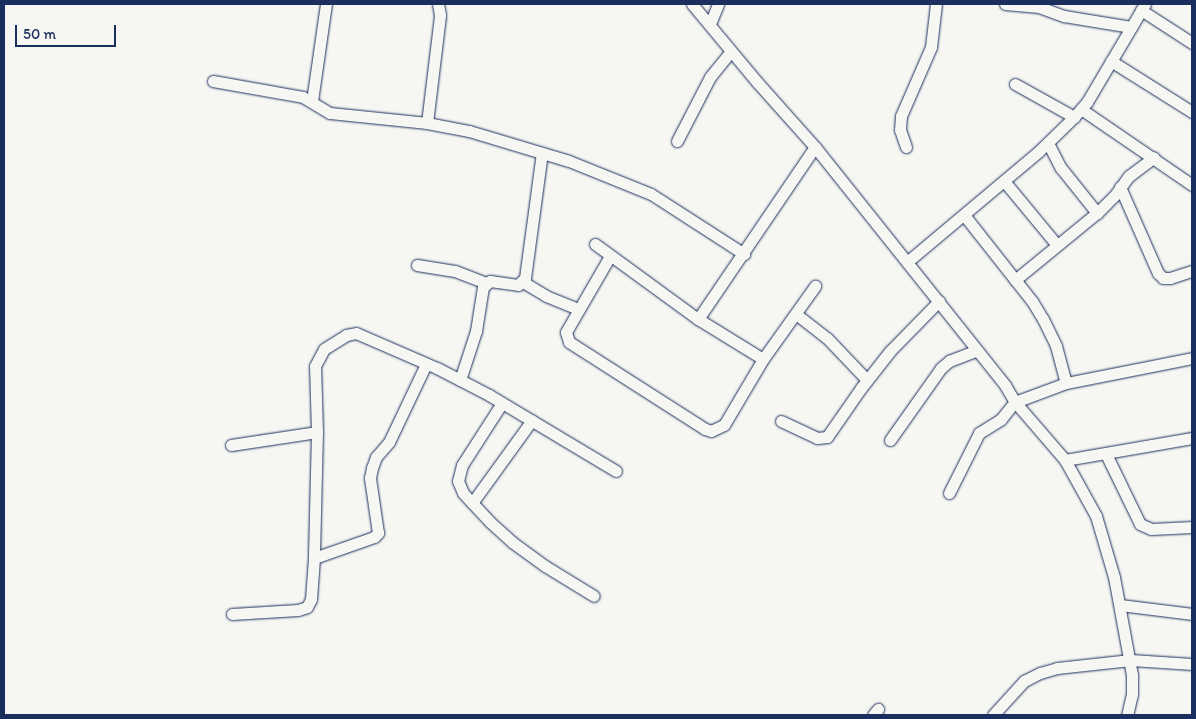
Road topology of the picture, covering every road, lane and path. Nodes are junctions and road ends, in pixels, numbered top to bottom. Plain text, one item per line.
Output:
1 (322, 4) edge
2 (438, 4) edge
3 (692, 4) edge
4 (718, 4) edge
5 (936, 4) edge
6 (1005, 4) edge
7 (1143, 7) edge
8 (710, 24) junction
9 (1131, 27) junction
10 (1192, 43) edge
11 (732, 51) junction
12 (1111, 61) junction
13 (213, 81) dead end
14 (1015, 84) dead end
15 (312, 101) junction
16 (1192, 112) edge
17 (1078, 113) junction
18 (427, 123) junction
19 (677, 141) dead end
20 (1048, 143) junction
21 (815, 147) junction
22 (906, 147) dead end
23 (542, 153) junction
24 (1154, 157) junction
25 (1004, 181) junction
26 (1192, 185) edge
27 (1120, 187) junction
28 (1097, 213) junction
29 (964, 215) junction
30 (595, 244) dead end
31 (1057, 246) junction
32 (744, 254) junction
33 (610, 256) junction
34 (907, 262) junction
35 (417, 266) dead end
36 (1192, 271) edge
37 (1015, 280) junction
38 (523, 282) junction
39 (486, 283) junction
40 (815, 286) dead end
41 (939, 301) junction
42 (579, 309) junction
43 (796, 314) junction
44 (698, 319) junction
45 (977, 350) junction
46 (1192, 358) edge
47 (763, 359) junction
48 (426, 364) junction
49 (460, 380) junction
50 (867, 380) junction
51 (1066, 383) junction
52 (1016, 402) junction
53 (502, 403) junction
54 (532, 420) junction
55 (781, 421) dead end
56 (317, 432) junction
57 (1192, 438) edge
58 (890, 440) dead end
59 (231, 445) dead end
60 (1106, 454) junction
61 (1065, 460) junction
62 (616, 471) dead end
63 (949, 493) dead end
64 (472, 503) junction
65 (1192, 527) edge
66 (314, 558) junction
67 (594, 596) dead end
68 (1120, 605) junction
69 (232, 614) dead end
70 (1192, 614) edge
71 (1131, 660) junction
72 (1192, 664) edge
73 (993, 715) edge
74 (1127, 715) edge

1 - 15 street
2 - 18 street
3 - 8 street
4 - 8 street
5 - 22 street
6 - 9 street
7 - 9 street
7 - 10 street
8 - 11 street
9 - 12 street
11 - 19 street
11 - 21 street
12 - 16 street
12 - 17 street
13 - 15 street
14 - 17 street
15 - 18 street
17 - 20 street
17 - 24 street
18 - 23 street
20 - 25 street
20 - 28 street
21 - 32 street
21 - 34 street
23 - 32 street
23 - 38 street
24 - 26 street
24 - 27 street
25 - 29 street
25 - 31 street
27 - 28 street
27 - 36 street
28 - 31 street
29 - 34 street
29 - 37 street
30 - 33 street
31 - 37 street
32 - 44 street
33 - 42 street
33 - 44 street
34 - 41 street
35 - 39 street
37 - 51 street
38 - 39 street
38 - 42 street
39 - 49 street
40 - 43 street
41 - 45 street
41 - 50 street
42 - 47 street
43 - 47 street
43 - 50 street
44 - 47 street
45 - 52 street
45 - 58 street
46 - 51 street
48 - 49 street
48 - 56 street
48 - 66 street
49 - 53 street
50 - 55 street
51 - 52 street
52 - 61 street
52 - 63 street
53 - 54 street
53 - 64 street
54 - 62 street
54 - 64 street
56 - 59 street
56 - 66 street
57 - 60 street
60 - 61 street
60 - 65 street
61 - 68 street
64 - 67 street
66 - 69 street
68 - 70 street
68 - 71 street
71 - 72 street
71 - 73 street
71 - 74 street

